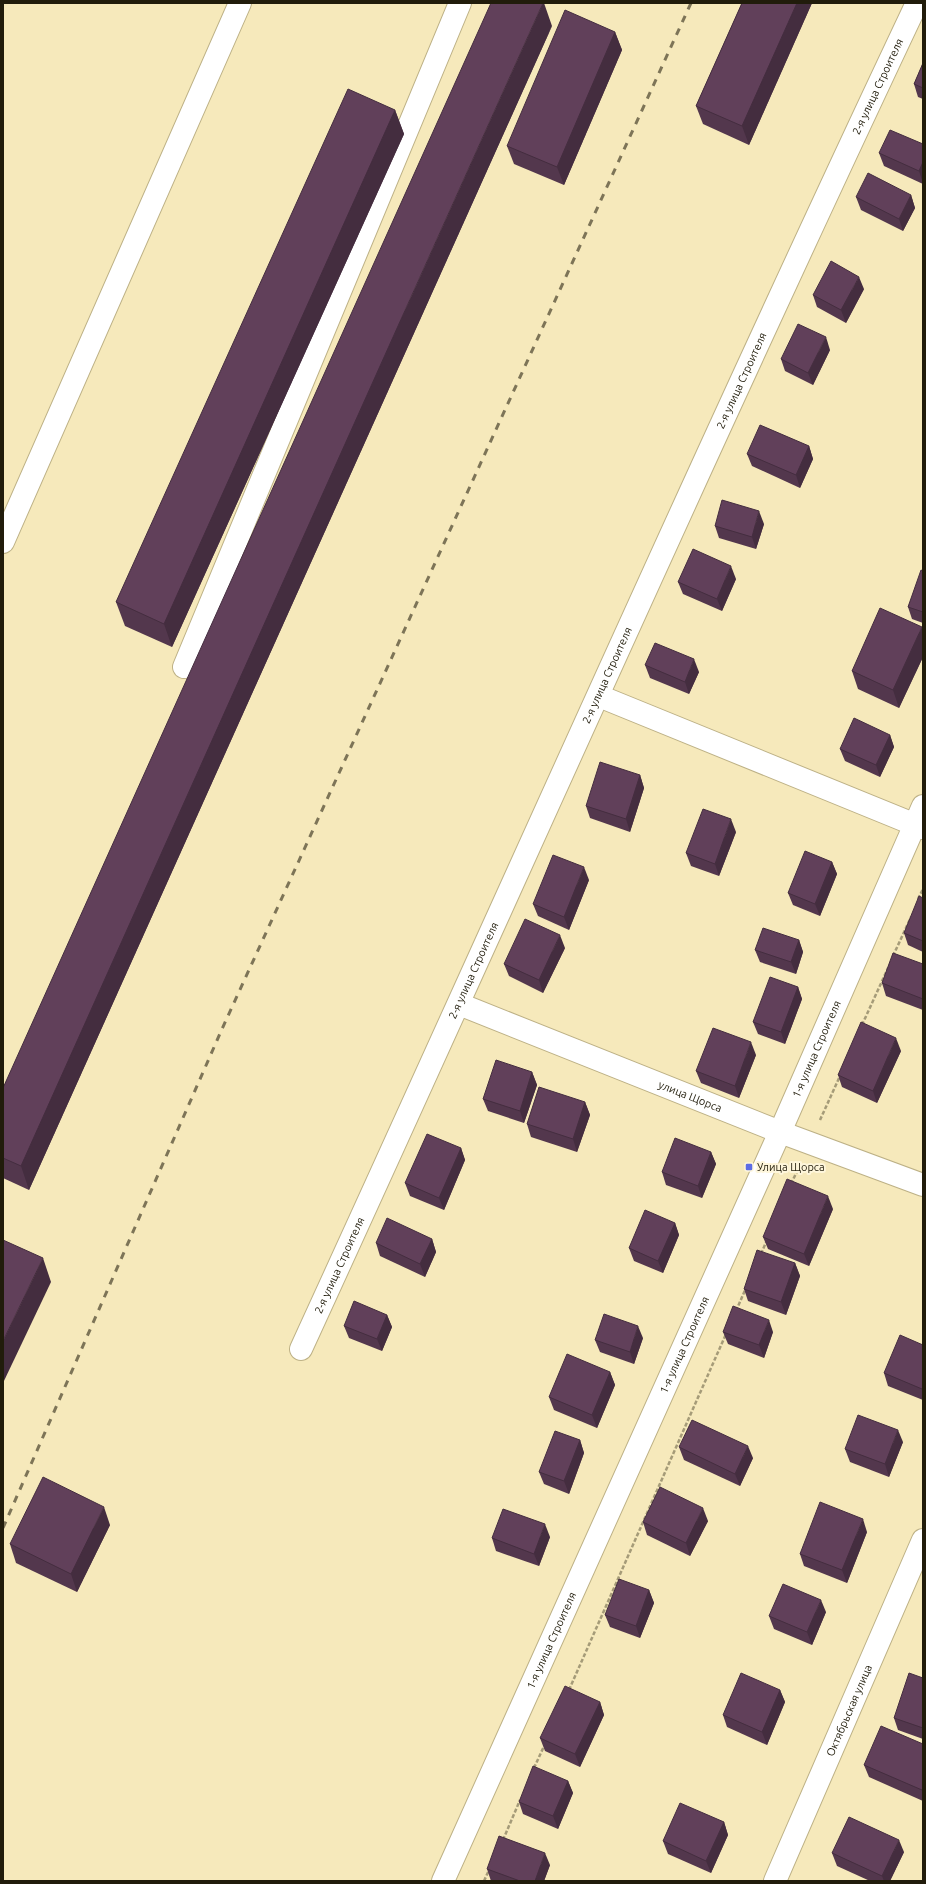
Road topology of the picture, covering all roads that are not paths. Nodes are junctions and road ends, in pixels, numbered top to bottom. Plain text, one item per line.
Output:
1 (240, 3) edge
2 (460, 3) edge
3 (917, 3) edge
4 (3, 542) edge
5 (184, 667) dead end
6 (598, 696) junction
7 (920, 820) edge
8 (459, 1004) junction
9 (780, 1132) junction
10 (923, 1185) edge
11 (301, 1349) dead end
12 (923, 1540) edge
13 (443, 1881) edge
14 (775, 1881) edge

1 - 4 street
2 - 5 street
3 - 6 street, 2-я улица Строителя
6 - 7 street
6 - 8 street, 2-я улица Строителя
7 - 9 street, 1-я улица Строителя
8 - 9 street, улица Щорса
8 - 11 street, 2-я улица Строителя
9 - 10 street, улица Щорса
9 - 13 street, 1-я улица Строителя
12 - 14 street, Октябрьская улица

